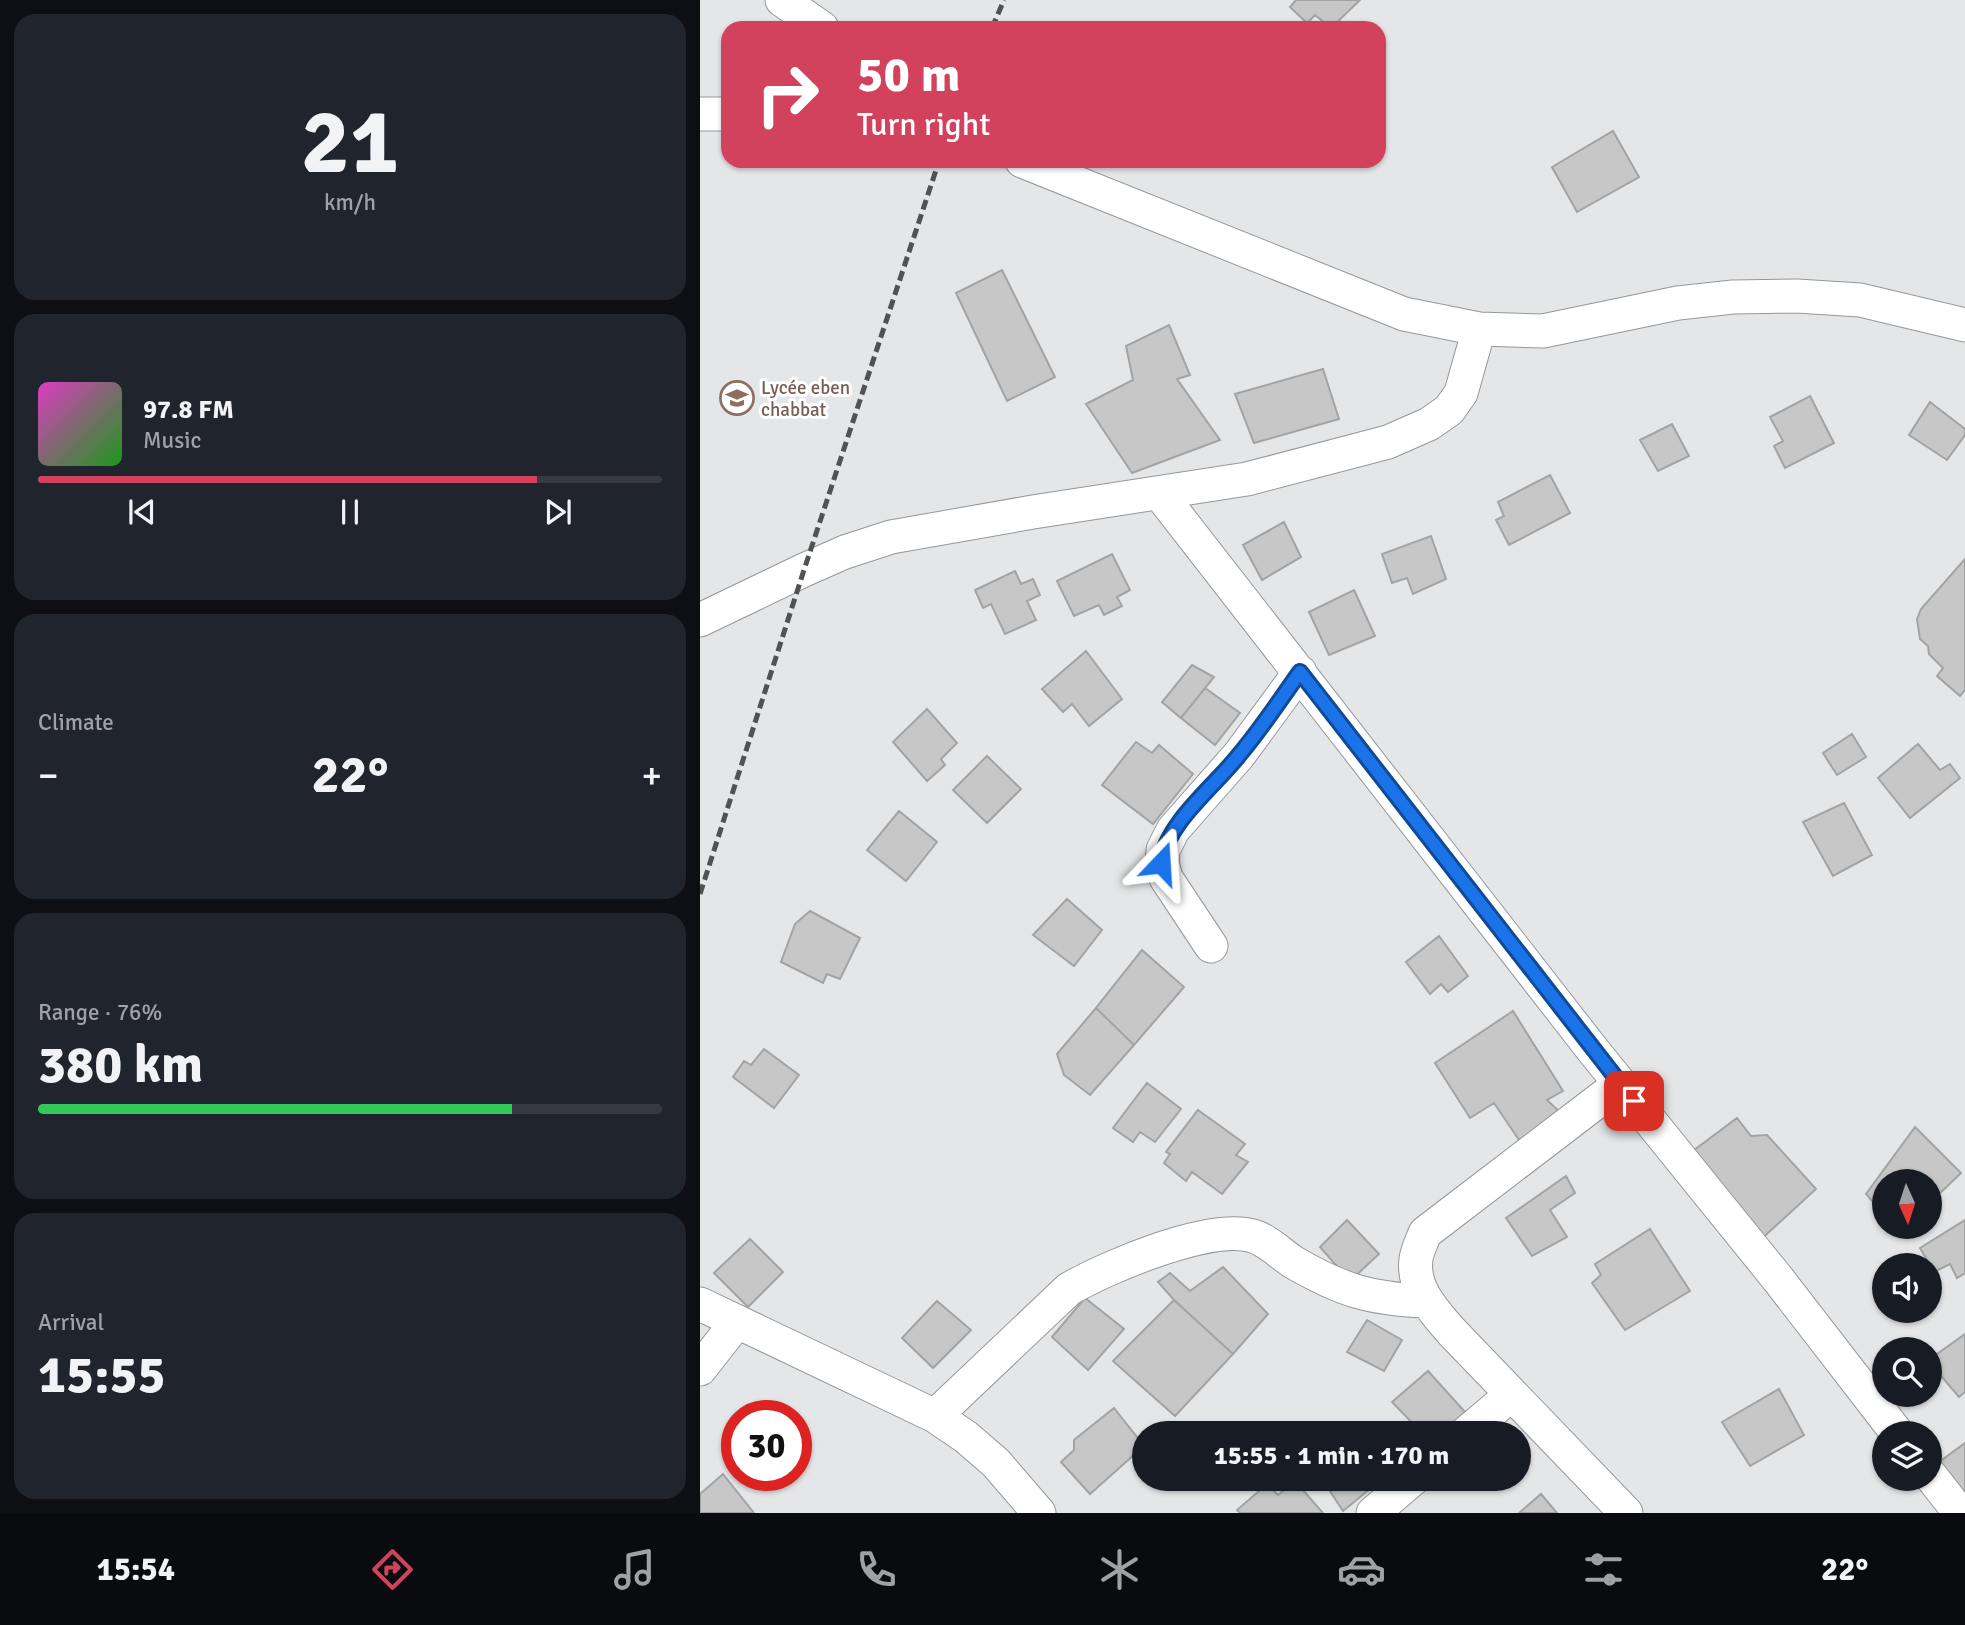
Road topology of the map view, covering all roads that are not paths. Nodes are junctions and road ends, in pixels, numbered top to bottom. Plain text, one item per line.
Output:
1 (782, 0) edge
2 (812, 21) edge
3 (700, 114) edge
4 (721, 114) edge
5 (1039, 168) edge
6 (1965, 325) edge
7 (1479, 329) junction
8 (1160, 494) junction
9 (700, 620) edge
10 (1300, 672) junction
11 (1211, 946) dead end
12 (1620, 1084) junction
13 (1425, 1301) junction
14 (700, 1304) edge
15 (736, 1323) junction
16 (700, 1369) edge
17 (1511, 1395) junction
18 (935, 1416) junction
19 (1480, 1421) edge
20 (1888, 1421) edge
21 (1942, 1490) edge
22 (1399, 1491) edge
23 (1039, 1513) edge
24 (1373, 1513) edge
25 (1626, 1513) edge
26 (1960, 1513) edge

1 - 2 street
3 - 4 street
5 - 7 street
6 - 7 street
7 - 8 street
8 - 9 street
8 - 10 street
10 - 11 street
10 - 12 street
12 - 13 street
12 - 20 street
13 - 17 street
13 - 18 street
14 - 15 street
15 - 16 street
15 - 18 street
17 - 19 street
17 - 25 street
18 - 23 street
21 - 26 street
22 - 24 street

